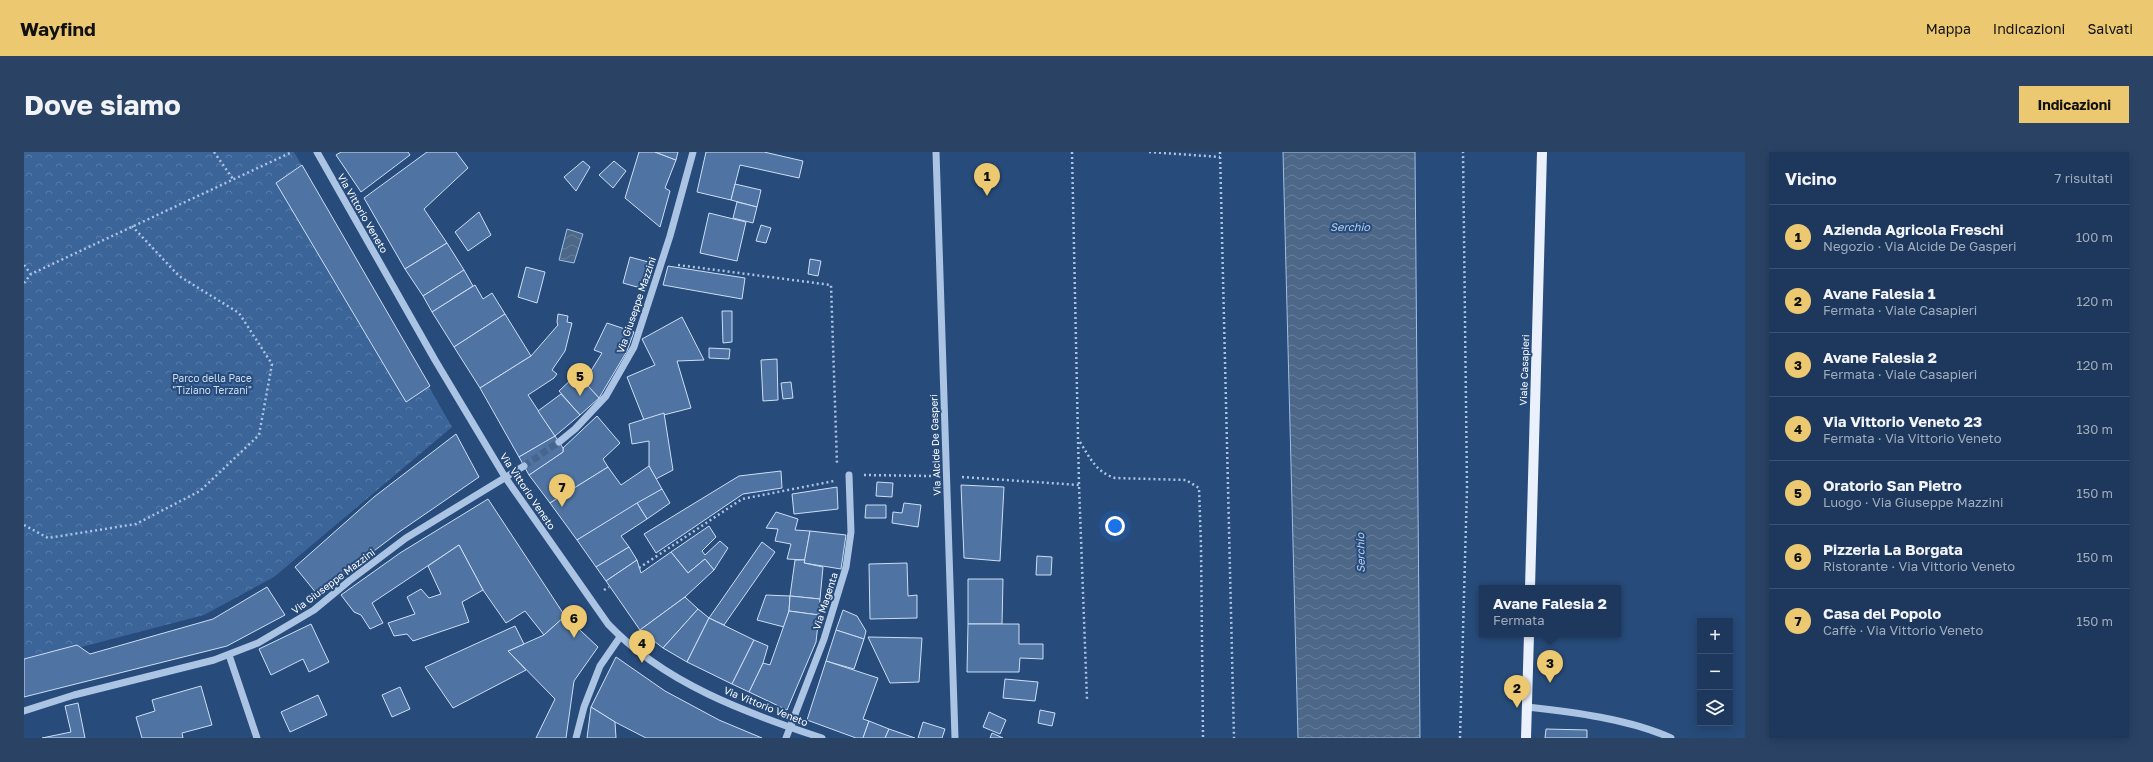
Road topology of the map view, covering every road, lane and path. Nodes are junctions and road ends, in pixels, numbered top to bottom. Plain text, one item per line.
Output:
1 (214, 152) edge
2 (292, 152) edge
3 (317, 152) edge
4 (693, 152) edge
5 (936, 152) edge
6 (1072, 152) edge
7 (1149, 152) edge
8 (1220, 152) edge
9 (1463, 152) edge
10 (1542, 152) edge
11 (1220, 157) junction
12 (233, 179) junction
13 (132, 226) junction
14 (662, 263) junction
15 (24, 265) edge
16 (31, 274) junction
17 (24, 283) edge
18 (559, 442) tunnel mouth
19 (1079, 442) junction
20 (524, 466) tunnel mouth
21 (849, 475) junction
22 (946, 476) junction
23 (505, 478) junction
24 (838, 480) junction
25 (1079, 485) junction
26 (24, 525) edge
27 (639, 568) dead end
28 (1530, 585) edge
29 (620, 637) junction
30 (1529, 637) edge
31 (229, 655) junction
32 (1087, 700) dead end
33 (1527, 707) junction
34 (24, 712) edge
35 (789, 727) junction
36 (257, 738) edge
37 (576, 738) edge
38 (786, 738) edge
39 (822, 738) edge
40 (955, 738) edge
41 (1203, 738) edge
42 (1234, 738) edge
43 (1460, 738) edge
44 (1526, 738) edge
45 (1671, 738) edge

1 - 12 path
2 - 12 path
3 - 23 street, Via Vittorio Veneto
4 - 14 street, Via Giuseppe Mazzini
5 - 22 street, Via Alcide De Gasperi
6 - 19 path
7 - 11 path
8 - 11 path
9 - 43 path
10 - 28 main road, Viale Casapieri
11 - 42 path
12 - 13 path
13 - 16 path
13 - 26 path
14 - 18 street, Via Giuseppe Mazzini
14 - 24 path
15 - 16 path
16 - 17 path
19 - 25 path
19 - 41 path
20 - 23 street, Via Giuseppe Mazzini
21 - 22 path
21 - 24 path
21 - 35 street, Via Magenta
22 - 25 path
22 - 40 street, Via Alcide De Gasperi
23 - 29 street, Via Vittorio Veneto
23 - 31 street, Via Giuseppe Mazzini
24 - 27 path
25 - 32 path
29 - 35 street, Via Vittorio Veneto
29 - 37 street
30 - 33 main road
31 - 34 street, Via Giuseppe Mazzini
31 - 36 street
33 - 44 main road
33 - 45 street
35 - 38 street, Via Magenta
35 - 39 street, Via Vittorio Veneto

